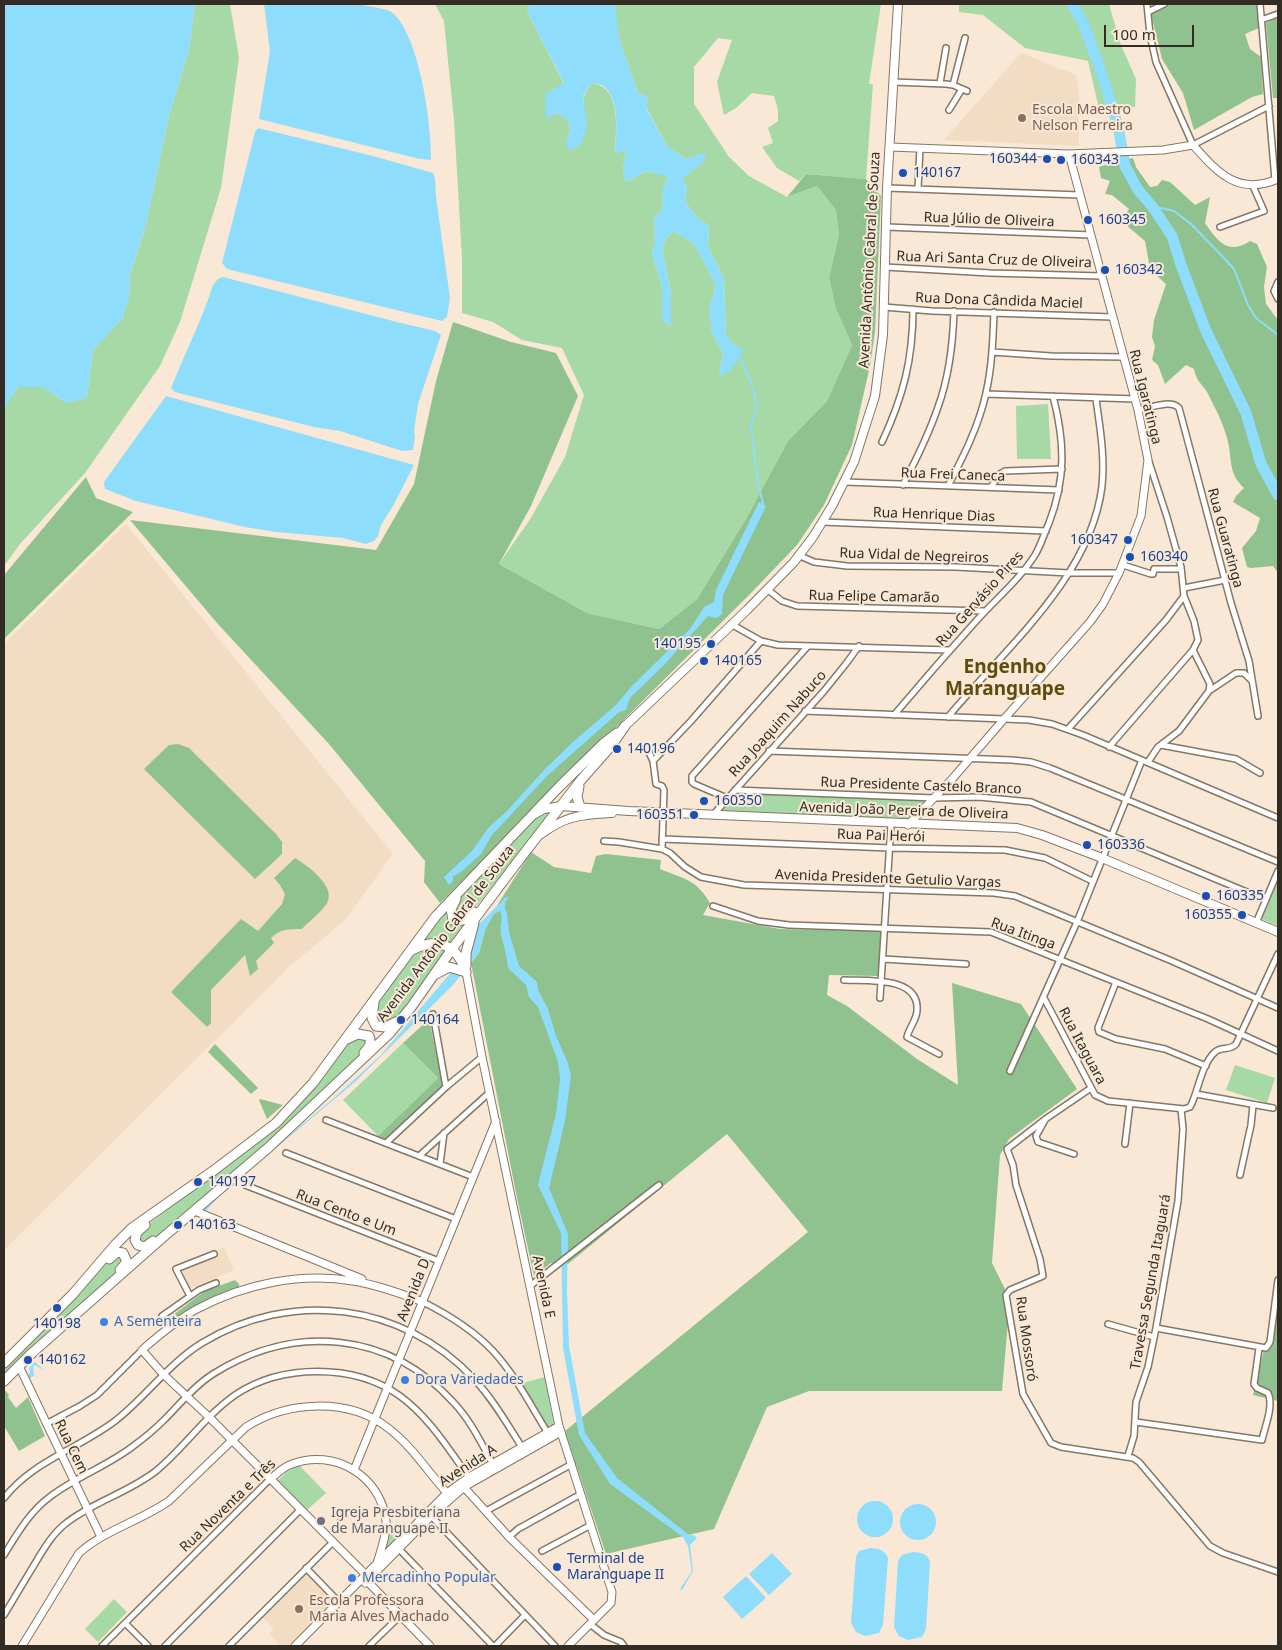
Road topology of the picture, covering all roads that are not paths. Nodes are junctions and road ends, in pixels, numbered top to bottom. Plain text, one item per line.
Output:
1 (898, 4) edge
2 (1147, 4) edge
3 (1164, 4) edge
4 (1260, 4) edge
5 (1148, 12) junction
6 (1278, 14) edge
7 (1261, 20) junction
8 (965, 38) dead end
9 (946, 48) dead end
10 (893, 82) junction
11 (940, 83) junction
12 (953, 85) junction
13 (1269, 106) junction
14 (950, 110) dead end
15 (1193, 145) junction
16 (890, 147) junction
17 (920, 148) junction
18 (1069, 154) junction
19 (1277, 180) edge
20 (1254, 186) junction
21 (887, 188) junction
22 (918, 188) junction
23 (1080, 195) junction
24 (886, 227) junction
25 (1220, 227) dead end
26 (1091, 235) junction
27 (885, 267) junction
28 (1102, 276) junction
29 (1278, 282) edge
30 (1278, 299) edge
31 (884, 307) junction
32 (913, 309) junction
33 (954, 311) junction
34 (994, 312) junction
35 (1112, 317) junction
36 (992, 352) junction
37 (1123, 357) junction
38 (986, 394) junction
39 (1052, 396) junction
40 (1096, 398) junction
41 (1135, 399) junction
42 (1138, 410) junction
43 (882, 442) dead end
44 (1148, 460) junction
45 (1062, 469) junction
46 (845, 482) junction
47 (903, 485) junction
48 (948, 486) junction
49 (992, 487) junction
50 (1059, 490) junction
51 (822, 522) junction
52 (1046, 531) junction
53 (798, 555) junction
54 (1123, 565) junction
55 (1181, 569) junction
56 (1022, 572) junction
57 (1069, 573) junction
58 (1120, 573) junction
59 (1225, 580) junction
60 (1184, 588) junction
61 (767, 589) junction
62 (1184, 596) junction
63 (985, 611) junction
64 (731, 624) junction
65 (761, 642) junction
66 (859, 646) junction
67 (807, 647) junction
68 (949, 650) junction
69 (1192, 650) junction
70 (1251, 680) junction
71 (1209, 692) junction
72 (805, 711) junction
73 (894, 715) junction
74 (1258, 716) dead end
75 (948, 717) junction
76 (1004, 719) junction
77 (625, 726) junction
78 (1068, 729) junction
79 (1161, 745) junction
80 (646, 746) dead end
81 (1109, 747) junction
82 (770, 751) junction
83 (969, 759) junction
84 (653, 761) junction
85 (1145, 761) junction
86 (1260, 773) dead end
87 (581, 780) junction
88 (735, 790) junction
89 (726, 798) junction
90 (934, 798) junction
91 (1126, 799) junction
92 (561, 806) junction
93 (580, 807) junction
94 (629, 811) junction
95 (663, 813) junction
96 (533, 815) junction
97 (713, 815) junction
98 (1278, 818) edge
99 (891, 824) junction
100 (908, 824) junction
101 (1111, 836) junction
102 (535, 839) junction
103 (662, 839) junction
104 (604, 841) dead end
105 (890, 848) junction
106 (662, 849) junction
107 (1102, 858) junction
108 (518, 860) junction
109 (1278, 862) edge
110 (1278, 870) edge
111 (474, 875) junction
112 (1092, 881) junction
113 (888, 889) junction
114 (1266, 900) junction
115 (714, 906) dead end
116 (475, 918) junction
117 (1076, 922) junction
118 (1256, 923) junction
119 (885, 928) junction
120 (1278, 932) edge
121 (452, 949) junction
122 (410, 951) junction
123 (1278, 954) edge
124 (464, 956) junction
125 (883, 959) junction
126 (1060, 960) junction
127 (966, 964) dead end
128 (466, 972) junction
129 (430, 980) junction
130 (844, 980) dead end
131 (881, 980) junction
132 (1116, 982) junction
133 (880, 998) dead end
134 (1044, 998) junction
135 (375, 999) junction
136 (1258, 999) junction
137 (1278, 1008) edge
138 (433, 1014) dead end
139 (403, 1017) junction
140 (1242, 1034) junction
141 (345, 1040) junction
142 (1278, 1051) edge
143 (939, 1054) dead end
144 (482, 1057) junction
145 (1206, 1066) junction
146 (1010, 1071) dead end
147 (446, 1087) junction
148 (1091, 1088) junction
149 (490, 1092) junction
150 (1196, 1094) junction
151 (1130, 1103) junction
152 (314, 1105) junction
153 (1253, 1105) junction
154 (1273, 1108) dead end
155 (1181, 1109) junction
156 (1047, 1118) junction
157 (326, 1120) dead end
158 (496, 1120) junction
159 (444, 1133) junction
160 (386, 1143) junction
161 (1125, 1144) dead end
162 (286, 1153) dead end
163 (1074, 1154) dead end
164 (419, 1156) junction
165 (440, 1164) junction
166 (1240, 1175) dead end
167 (473, 1177) junction
168 (201, 1179) junction
169 (229, 1181) junction
170 (245, 1185) dead end
171 (659, 1185) dead end
172 (195, 1211) junction
173 (456, 1219) junction
174 (214, 1254) dead end
175 (439, 1261) junction
176 (1278, 1280) edge
177 (216, 1283) dead end
178 (530, 1286) junction
179 (381, 1287) junction
180 (73, 1294) junction
181 (190, 1296) junction
182 (423, 1302) junction
183 (69, 1322) junction
184 (1108, 1324) dead end
185 (169, 1327) junction
186 (1156, 1328) junction
187 (411, 1331) junction
188 (1154, 1337) junction
189 (1259, 1348) junction
190 (142, 1350) junction
191 (6, 1360) edge
192 (399, 1360) junction
193 (19, 1366) junction
194 (163, 1374) junction
195 (4, 1381) edge
196 (388, 1389) junction
197 (186, 1396) junction
198 (210, 1418) junction
199 (375, 1420) junction
200 (1136, 1422) junction
201 (46, 1424) junction
202 (560, 1429) junction
203 (549, 1435) junction
204 (232, 1441) junction
205 (522, 1447) junction
206 (60, 1454) junction
207 (1128, 1456) junction
208 (493, 1464) junction
209 (572, 1464) junction
210 (354, 1470) junction
211 (270, 1479) junction
212 (471, 1479) junction
213 (73, 1481) junction
214 (462, 1485) junction
215 (447, 1493) junction
216 (581, 1494) junction
217 (4, 1498) edge
218 (87, 1510) junction
219 (300, 1510) junction
220 (486, 1511) junction
221 (431, 1516) junction
222 (590, 1524) junction
223 (101, 1537) junction
224 (509, 1537) junction
225 (333, 1542) junction
226 (397, 1547) junction
227 (542, 1551) dead end
228 (4, 1555) edge
229 (376, 1564) junction
230 (306, 1568) junction
231 (1278, 1572) edge
232 (366, 1578) junction
233 (339, 1602) junction
234 (525, 1614) junction
235 (4, 1615) edge
236 (400, 1616) junction
237 (592, 1622) junction
238 (126, 1624) junction
239 (22, 1646) edge
240 (102, 1646) edge
241 (148, 1646) edge
242 (165, 1646) edge
243 (228, 1646) edge
244 (295, 1646) edge
245 (301, 1646) edge
246 (369, 1646) edge
247 (430, 1646) edge
248 (494, 1646) edge
249 (555, 1646) edge
250 (568, 1646) edge
251 (624, 1646) edge

1 - 10 main road, Avenida Antônio Cabral de Souza
2 - 5 street
3 - 5 street
4 - 7 street
5 - 15 street
6 - 7 street
7 - 13 street
8 - 12 street
9 - 11 street
10 - 11 street
10 - 16 main road, Avenida Antônio Cabral de Souza
11 - 12 street
12 - 14 street
13 - 15 street
13 - 19 street
15 - 18 street
15 - 20 street
16 - 17 street
16 - 21 main road, Avenida Antônio Cabral de Souza
17 - 18 street
17 - 22 street
18 - 23 street, Rua Igaratinga
19 - 20 street
20 - 25 street
21 - 22 street
21 - 24 main road, Avenida Antônio Cabral de Souza
22 - 23 street
23 - 26 street, Rua Igaratinga
24 - 26 street, Rua Júlio de Oliveira
24 - 27 main road, Avenida Antônio Cabral de Souza
26 - 28 street, Rua Igaratinga
27 - 28 street, Rua Ari Santa Cruz de Oliveira
27 - 31 main road, Avenida Antônio Cabral de Souza
28 - 35 street, Rua Igaratinga
29 - 30 street
31 - 32 street, Rua Dona Cândida Maciel
31 - 46 main road, Avenida Antônio Cabral de Souza
32 - 33 street, Rua Dona Cândida Maciel
32 - 43 street
33 - 34 street, Rua Dona Cândida Maciel
33 - 47 street
34 - 35 street, Rua Dona Cândida Maciel
34 - 36 street
35 - 37 street, Rua Igaratinga
36 - 37 street
36 - 38 street
37 - 41 street, Rua Igaratinga
38 - 39 street
38 - 48 street
39 - 40 street
39 - 45 street, Rua Gervásio Pires
40 - 41 street
40 - 57 street
41 - 42 street, Rua Igaratinga
42 - 44 street, Rua Igaratinga
42 - 59 street, Rua Guaratinga
44 - 54 street
44 - 55 street, Rua Igaratinga
45 - 49 street
45 - 50 street, Rua Gervásio Pires
46 - 47 street, Rua Frei Caneca
46 - 51 main road, Avenida Antônio Cabral de Souza
47 - 48 street, Rua Frei Caneca
48 - 49 street, Rua Frei Caneca
49 - 50 street, Rua Frei Caneca
50 - 52 street, Rua Gervásio Pires
51 - 52 street, Rua Henrique Dias
51 - 53 main road, Avenida Antônio Cabral de Souza
52 - 56 street, Rua Gervásio Pires
53 - 56 street, Rua Vidal de Negreiros
53 - 61 main road, Avenida Antônio Cabral de Souza
54 - 55 street
54 - 58 street
55 - 60 street, Rua Igaratinga
56 - 57 street, Rua Vidal de Negreiros
56 - 63 street, Rua Gervásio Pires
57 - 58 street, Rua Vidal de Negreiros
57 - 75 street
58 - 76 street
59 - 60 street
59 - 70 street, Rua Guaratinga
60 - 62 street, Rua Igaratinga
61 - 63 street, Rua Felipe Camarão
61 - 64 main road, Avenida Antônio Cabral de Souza
62 - 69 street, Rua Igaratinga
62 - 78 street
63 - 68 street, Rua Gervásio Pires
64 - 65 street
64 - 77 main road, Avenida Antônio Cabral de Souza
65 - 67 street
65 - 84 street
66 - 67 street
66 - 68 street
66 - 72 street, Rua Joaquim Nabuco
67 - 89 street
68 - 73 street, Rua Gervásio Pires
69 - 71 street
69 - 81 street
70 - 71 street, Rua Itaguara
70 - 74 street, Rua Guaratinga
71 - 79 street, Rua Itaguara
72 - 73 street
72 - 82 street, Rua Joaquim Nabuco
73 - 75 street
75 - 76 street
76 - 78 street
76 - 83 street
77 - 87 highway, Avenida Antônio Cabral de Souza
77 - 96 highway, Avenida Antônio Cabral de Souza
78 - 81 street
79 - 85 street, Rua Itaguara
79 - 86 street
80 - 84 street
81 - 85 street
82 - 83 street
82 - 88 street, Rua Joaquim Nabuco
83 - 90 street
83 - 91 street
84 - 95 street
85 - 91 street, Rua Itaguara
85 - 98 street
87 - 92 highway, Avenida Antônio Cabral de Souza
87 - 93 highway
88 - 89 street, Rua Joaquim Nabuco
88 - 90 street, Rua Presidente Castelo Branco
89 - 97 street, Rua Joaquim Nabuco
90 - 100 street
90 - 101 street, Rua Presidente Castelo Branco
91 - 101 street, Rua Itaguara
91 - 109 street
92 - 93 main road, Avenida João Pereira de Oliveira
92 - 96 main road, Avenida João Pereira de Oliveira
92 - 102 highway, Avenida Antônio Cabral de Souza
93 - 94 main road, Avenida João Pereira de Oliveira
94 - 95 main road, Avenida João Pereira de Oliveira
94 - 102 main road, Avenida João Pereira de Oliveira
95 - 97 main road, Avenida João Pereira de Oliveira
95 - 103 street
96 - 111 highway, Avenida Antônio Cabral de Souza
97 - 99 main road, Avenida João Pereira de Oliveira
99 - 100 main road, Avenida João Pereira de Oliveira
99 - 105 street
100 - 107 main road, Avenida João Pereira de Oliveira
101 - 107 street, Rua Itaguara
101 - 114 street, Rua Presidente Castelo Branco
102 - 108 highway, Avenida Antônio Cabral de Souza
103 - 105 street, Rua Pai Herói
103 - 106 street
104 - 106 street, Avenida Presidente Getulio Vargas
105 - 112 street, Rua Pai Herói
105 - 113 street
106 - 113 street, Avenida Presidente Getulio Vargas
107 - 112 street, Rua Itaguara
107 - 118 main road, Avenida João Pereira de Oliveira
108 - 111 highway
108 - 116 highway, Avenida Antônio Cabral de Souza
110 - 114 street
111 - 122 highway, Avenida Antônio Cabral de Souza
112 - 117 street, Rua Itaguara
113 - 117 street, Avenida Presidente Getulio Vargas
113 - 119 street
114 - 118 street
115 - 119 street, Rua Itinga
116 - 121 highway, Avenida Antônio Cabral de Souza
116 - 124 highway
117 - 126 street, Rua Itaguara
117 - 136 street, Avenida Presidente Getulio Vargas
118 - 120 main road, Avenida João Pereira de Oliveira
119 - 125 street
119 - 126 street, Rua Itinga
121 - 122 highway
121 - 124 highway
121 - 129 highway, Avenida Antônio Cabral de Souza
122 - 135 highway, Avenida Antônio Cabral de Souza
123 - 136 street
124 - 128 highway
125 - 127 street
125 - 131 street
126 - 132 street, Rua Itinga
126 - 134 street, Rua Itaguara
128 - 129 highway
128 - 144 street, Avenida E
129 - 139 highway, Avenida Antônio Cabral de Souza
130 - 131 street
131 - 133 street
131 - 143 street
132 - 140 street, Rua Itinga
132 - 145 street
134 - 146 street, Rua Itaguara
134 - 148 street, Rua Itaguara
135 - 139 highway
135 - 141 highway, Avenida Antônio Cabral de Souza
136 - 137 street, Avenida Presidente Getulio Vargas
136 - 140 street
138 - 147 street
139 - 152 highway, Avenida Antônio Cabral de Souza
140 - 142 street, Rua Itinga
140 - 145 street
141 - 152 highway
141 - 168 highway, Avenida Antônio Cabral de Souza
144 - 147 street
144 - 149 street, Avenida E
145 - 150 street
147 - 160 street
148 - 151 street, Rua Itaguara
148 - 156 street, Rua Mossoró
149 - 158 street, Avenida E
149 - 159 street
150 - 153 street
150 - 155 street
151 - 155 street, Rua Itaguara
151 - 161 street
152 - 169 highway, Avenida Antônio Cabral de Souza
153 - 154 street
153 - 166 street
155 - 186 street, Travessa Segunda Itaguará
156 - 163 street
156 - 207 street, Rua Mossoró
157 - 160 street
158 - 167 street, Avenida D
158 - 178 street, Avenida E
159 - 164 street
159 - 165 street
160 - 164 street
162 - 173 street
164 - 165 street
165 - 167 street
167 - 173 street, Avenida D
168 - 169 highway
168 - 180 highway, Avenida Antônio Cabral de Souza
169 - 172 highway, Avenida Antônio Cabral de Souza
170 - 175 street, Rua Cento e Um
171 - 178 street
172 - 179 street
172 - 183 highway, Avenida Antônio Cabral de Souza
173 - 175 street, Avenida D
174 - 181 street
175 - 182 street, Avenida D
176 - 189 street
177 - 181 street
178 - 202 street, Avenida E
179 - 182 street
179 - 185 street
180 - 183 highway
180 - 191 highway, Avenida Antônio Cabral de Souza
181 - 185 street
182 - 187 street, Avenida D
182 - 203 street
183 - 193 highway, Avenida Antônio Cabral de Souza
184 - 188 street
185 - 190 street
186 - 188 street, Travessa Segunda Itaguará
186 - 189 street
187 - 192 street, Avenida D
187 - 194 street
187 - 205 street
188 - 200 street, Travessa Segunda Itaguará
189 - 200 street
190 - 194 street
190 - 201 street
192 - 196 street, Avenida D
192 - 197 street
192 - 208 street
193 - 195 highway, Avenida Antônio Cabral de Souza
193 - 201 street, Rua Cem
194 - 197 street
194 - 206 street
196 - 198 street
196 - 199 street, Avenida D
196 - 212 street
197 - 198 street
197 - 213 street
198 - 204 street
198 - 218 street
199 - 204 street
199 - 210 street, Avenida D
199 - 215 street
200 - 207 street, Travessa Segunda Itaguará
201 - 206 street, Rua Cem
202 - 203 street, Avenida A
202 - 209 street, Avenida E
203 - 205 street, Avenida A
203 - 212 street, Avenida A
204 - 211 street
204 - 223 street
205 - 208 street, Avenida A
206 - 213 street, Rua Cem
206 - 217 street
207 - 231 street
208 - 212 street, Avenida A
209 - 216 street, Avenida E
209 - 220 street
210 - 211 street, Rua Noventa e Três
210 - 229 street, Rua Noventa e Três
211 - 219 street
211 - 238 street, Rua Noventa e Três
212 - 214 street, Avenida A
213 - 218 street, Rua Cem
213 - 228 street
214 - 215 street, Avenida A
214 - 220 street
214 - 221 street, Avenida A
215 - 226 street, Avenida A
216 - 222 street, Avenida E
216 - 224 street
218 - 223 street, Rua Cem
218 - 235 street
219 - 225 street
219 - 242 street
220 - 224 street
221 - 226 street, Avenida A
221 - 234 street
222 - 227 street
222 - 237 street, Avenida E
223 - 239 street
224 - 237 street
225 - 230 street
225 - 232 street
226 - 229 street, Avenida A
226 - 232 street, Avenida A
226 - 248 street
229 - 232 street, Avenida A
230 - 233 street
230 - 243 street
232 - 233 street, Avenida A
232 - 236 street
232 - 245 street, Avenida A
233 - 244 street, Avenida A
234 - 248 street
234 - 249 street
236 - 246 street
236 - 247 street
237 - 250 street
237 - 251 street
238 - 240 street, Rua Noventa e Três
238 - 241 street

